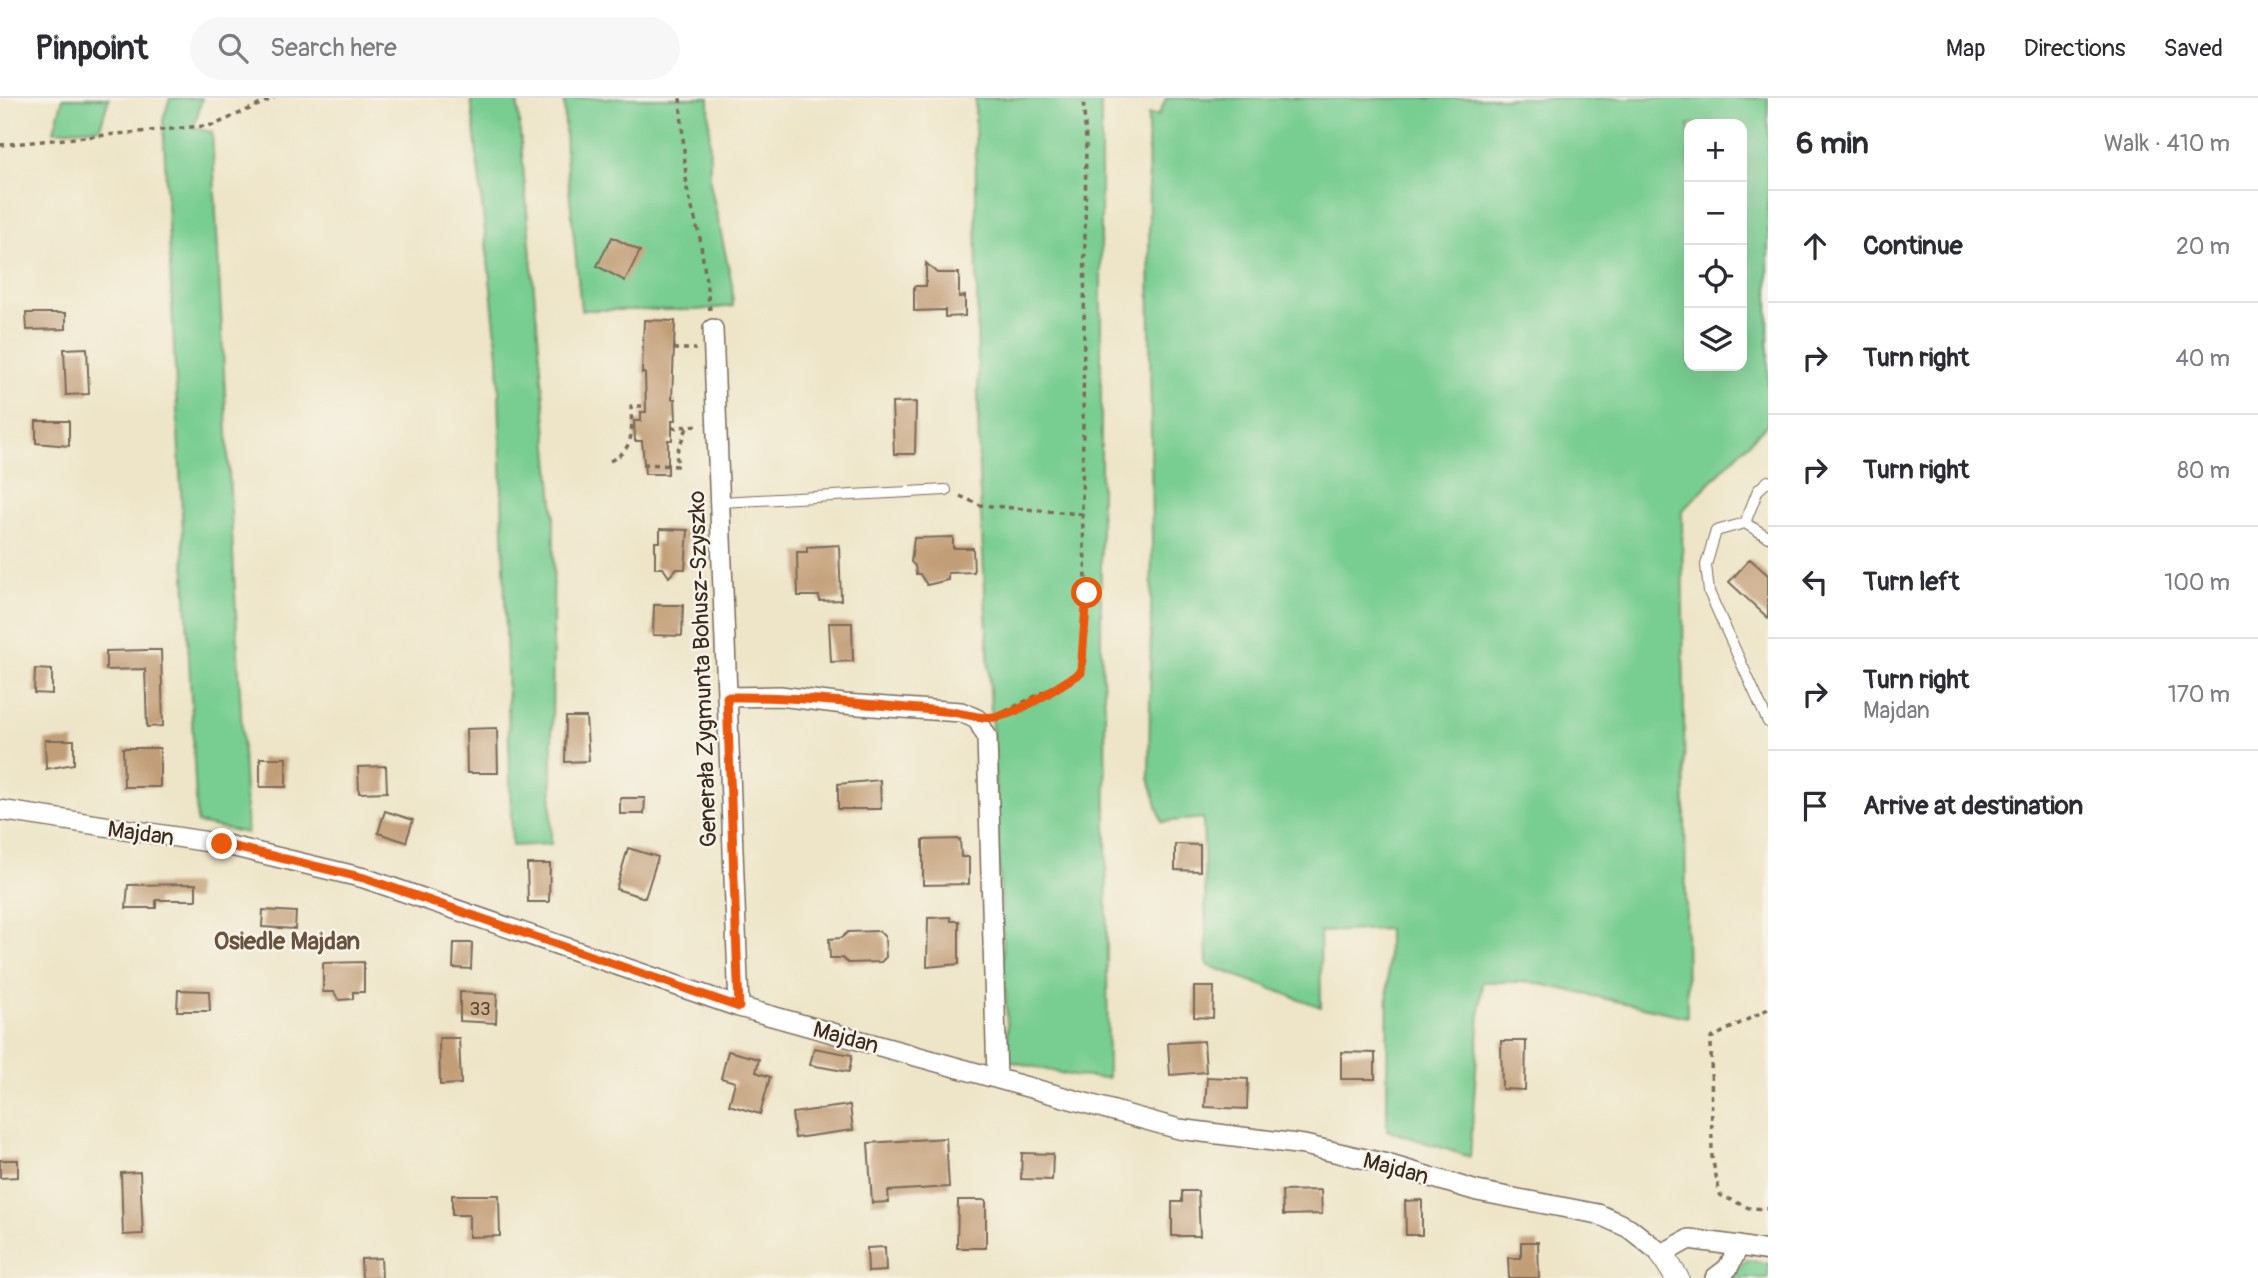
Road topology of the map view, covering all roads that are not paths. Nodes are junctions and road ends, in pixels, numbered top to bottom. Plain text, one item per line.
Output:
1 (713, 329) road end
2 (1768, 481) edge
3 (947, 490) road end
4 (721, 502) junction
5 (1745, 523) junction
6 (1768, 537) edge
7 (727, 697) junction
8 (1768, 722) edge
9 (0, 810) edge
10 (739, 1007) junction
11 (997, 1078) junction
12 (1739, 1246) junction
13 (1768, 1251) edge
14 (1662, 1254) junction
15 (1677, 1278) edge
16 (1714, 1278) edge

1 - 4 street, Generała Zygmunta Bohusz-Szyszko
2 - 5 lane
3 - 4 lane
4 - 7 street, Generała Zygmunta Bohusz-Szyszko
5 - 6 lane
5 - 8 lane
7 - 10 street, Generała Zygmunta Bohusz-Szyszko
7 - 11 street
9 - 10 street, Majdan
10 - 11 street, Majdan
11 - 14 street, Majdan
12 - 13 street
12 - 14 street
12 - 16 street
14 - 15 street, Majdan

